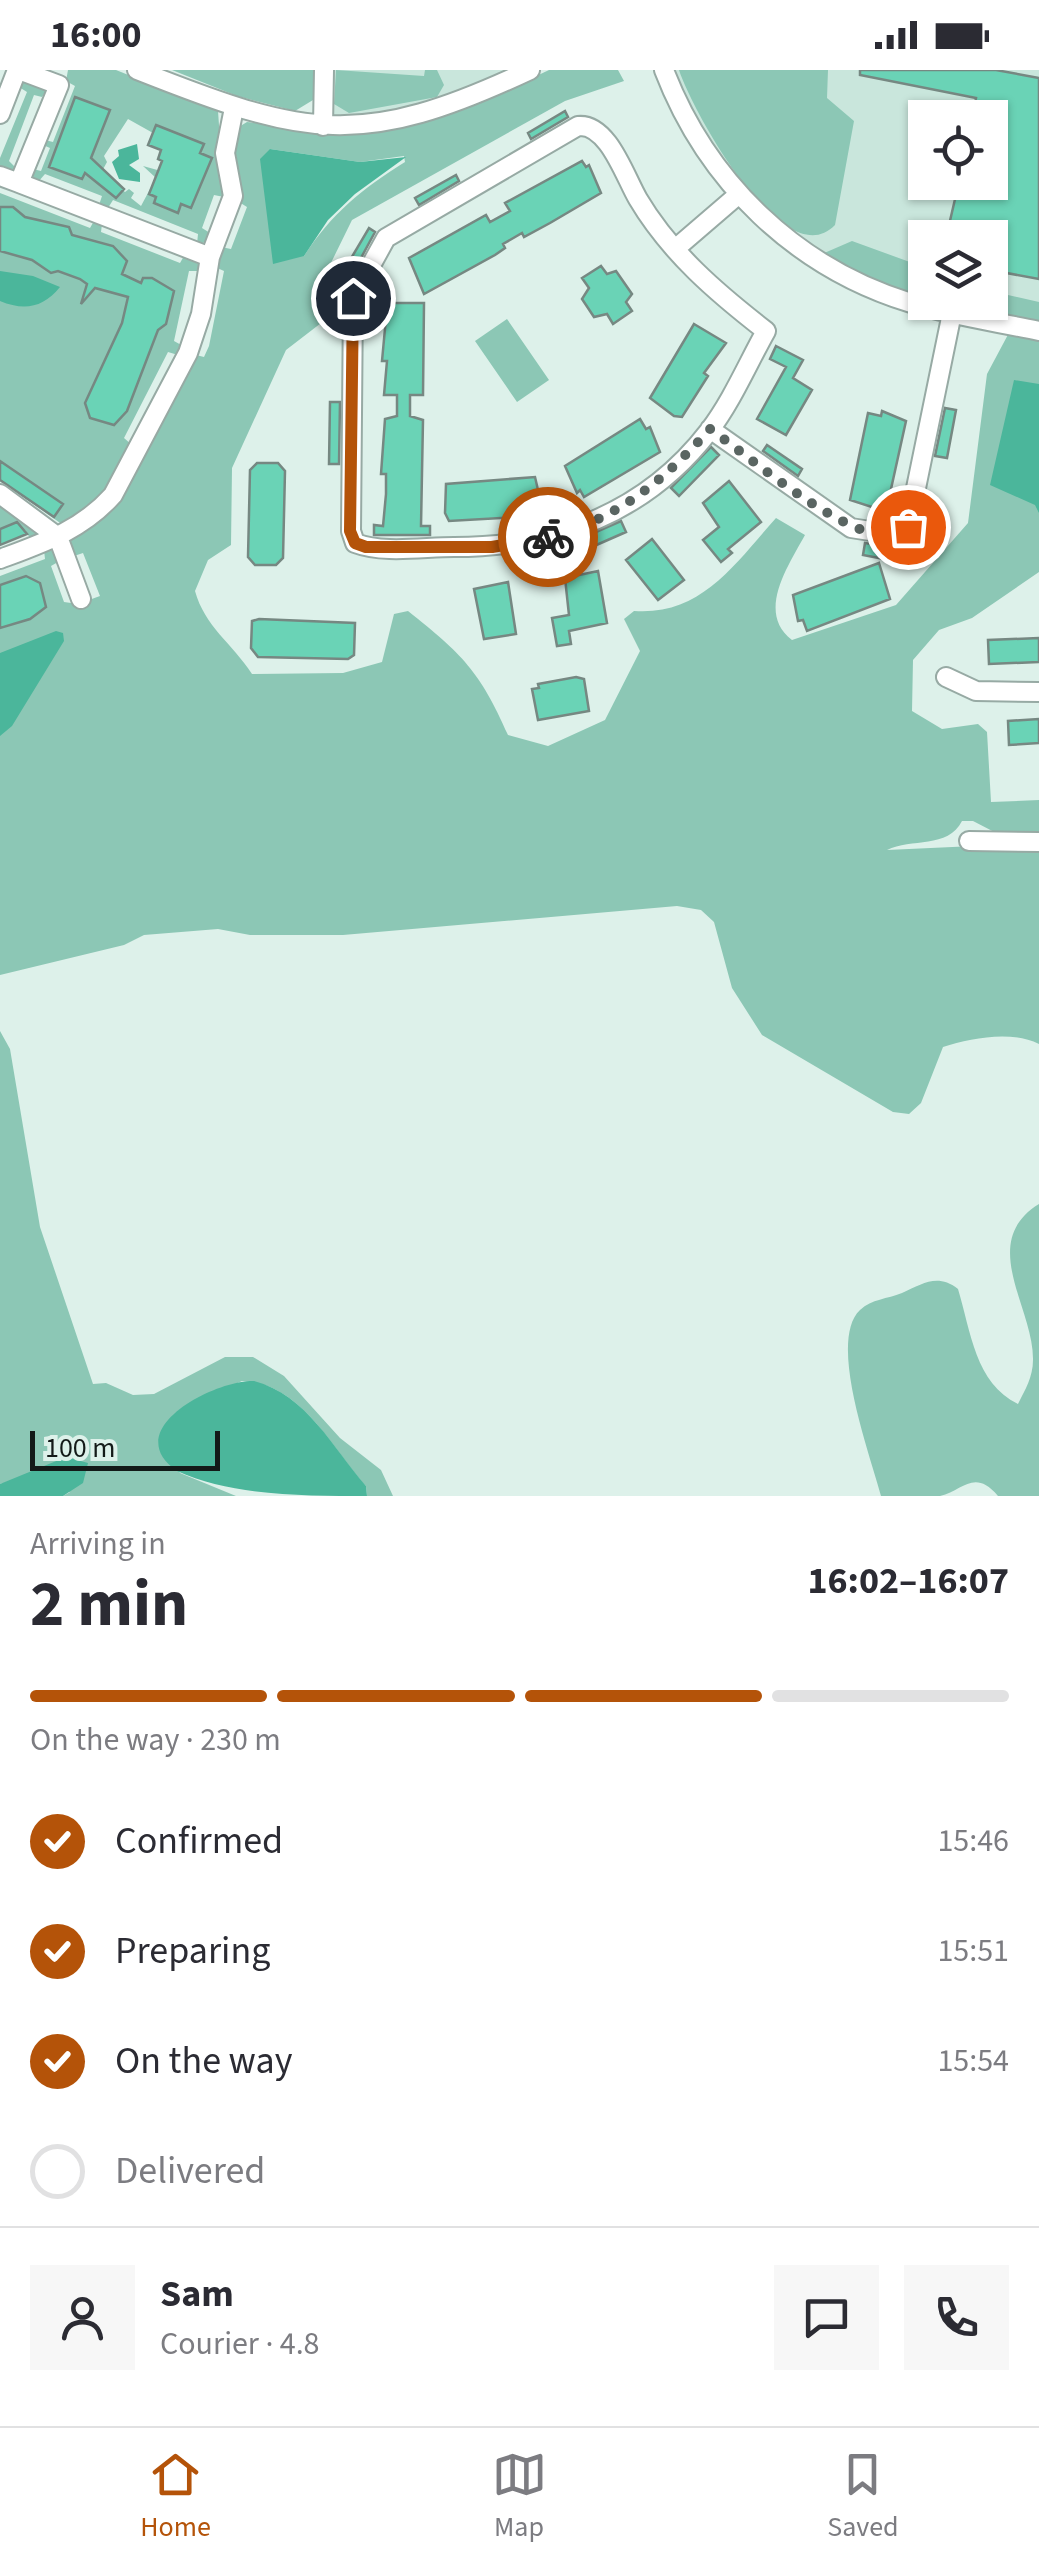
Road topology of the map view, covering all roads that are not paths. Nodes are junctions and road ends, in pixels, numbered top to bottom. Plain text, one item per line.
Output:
1 (18, 70) edge
2 (137, 70) edge
3 (324, 70) edge
4 (530, 70) edge
5 (664, 70) edge
6 (234, 108) junction
7 (0, 114) edge
8 (323, 126) junction
9 (0, 176) edge
10 (19, 184) junction
11 (739, 194) junction
12 (675, 249) junction
13 (210, 257) junction
14 (908, 302) edge
15 (951, 320) edge
16 (986, 320) edge
17 (1039, 331) edge
18 (710, 429) junction
19 (0, 494) edge
20 (58, 537) junction
21 (0, 559) edge
22 (81, 599) dead end
23 (946, 677) dead end
24 (1039, 692) edge
25 (969, 841) dead end
26 (1039, 842) edge

1 - 7 street
1 - 10 street
2 - 6 street
3 - 8 street
4 - 8 street
5 - 11 street
6 - 8 street
6 - 13 street
9 - 10 street
10 - 13 street
11 - 12 street
11 - 14 street
12 - 18 street
12 - 18 street
13 - 20 street
15 - 18 street
16 - 17 street
19 - 20 street
20 - 21 street
20 - 22 street
23 - 24 street
25 - 26 street

